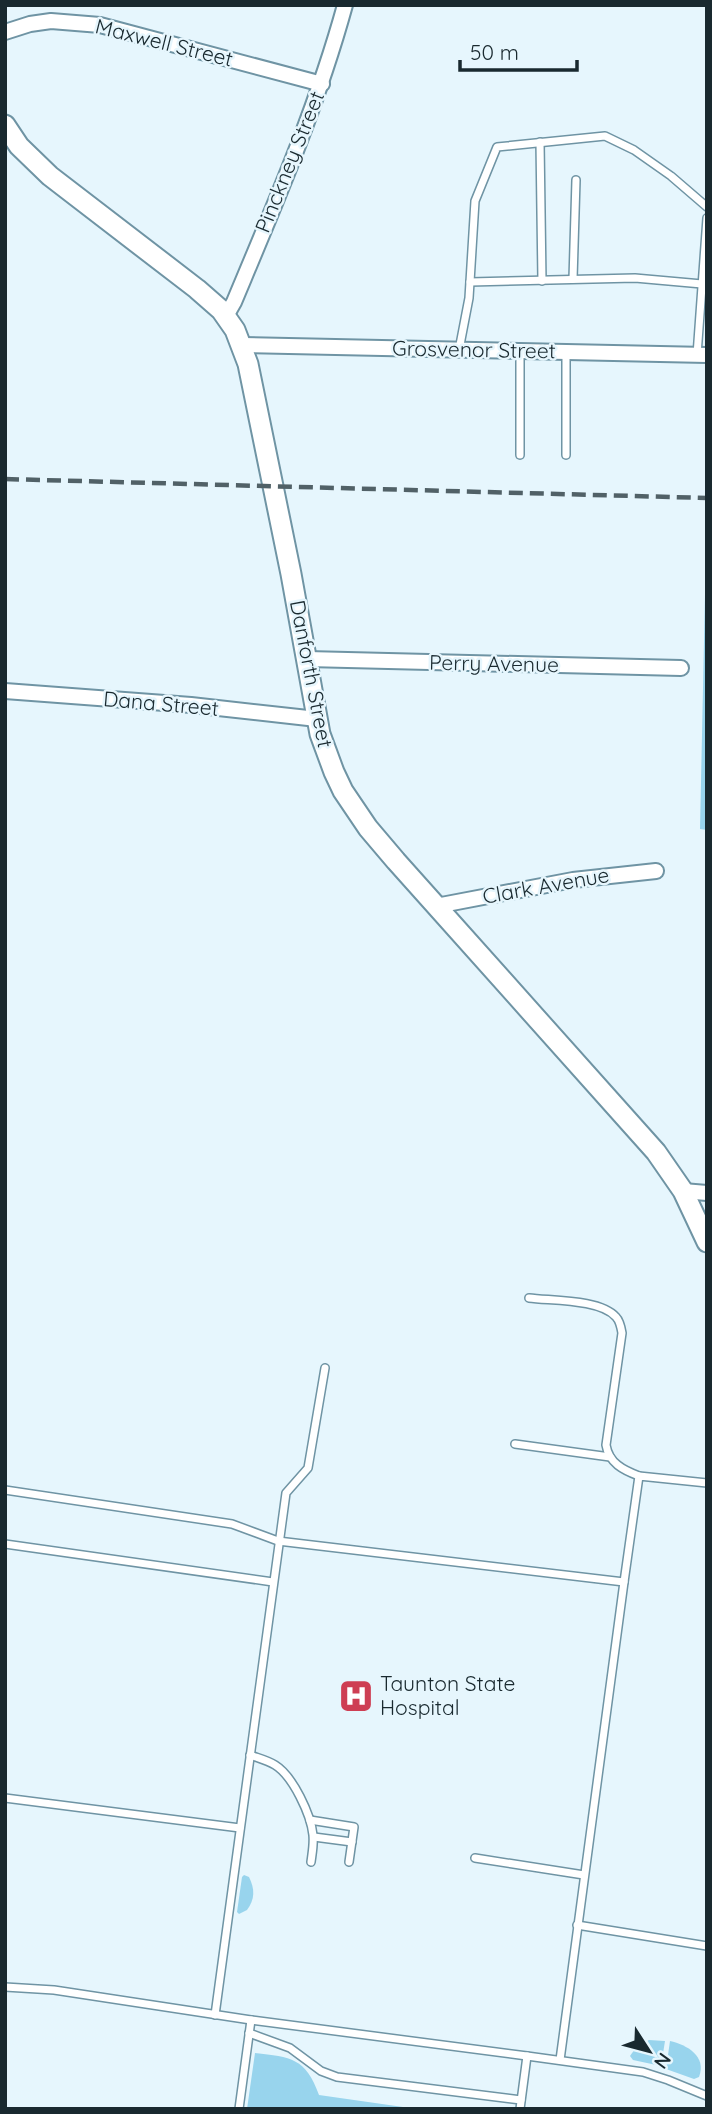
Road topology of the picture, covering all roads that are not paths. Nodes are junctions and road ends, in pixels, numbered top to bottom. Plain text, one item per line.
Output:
1 (345, 5) edge
2 (5, 32) edge
3 (321, 84) junction
4 (5, 125) edge
5 (540, 142) junction
6 (576, 180) dead end
7 (707, 207) edge
8 (707, 218) edge
9 (573, 279) junction
10 (542, 281) junction
11 (470, 282) junction
12 (702, 284) junction
13 (226, 316) junction
14 (242, 345) junction
15 (459, 350) junction
16 (520, 351) junction
17 (566, 352) junction
18 (702, 355) edge
19 (520, 455) dead end
20 (566, 455) dead end
21 (307, 659) junction
22 (681, 668) dead end
23 (5, 691) edge
24 (317, 719) junction
25 (656, 871) dead end
26 (436, 906) junction
27 (683, 1191) junction
28 (707, 1193) edge
29 (707, 1242) edge
30 (529, 1298) dead end
31 (325, 1368) dead end
32 (515, 1444) dead end
33 (610, 1457) junction
34 (639, 1476) junction
35 (707, 1483) edge
36 (5, 1490) edge
37 (278, 1541) junction
38 (5, 1544) edge
39 (273, 1582) junction
40 (624, 1582) junction
41 (250, 1755) junction
42 (5, 1798) edge
43 (310, 1820) junction
44 (240, 1828) junction
45 (314, 1837) junction
46 (352, 1842) junction
47 (475, 1858) dead end
48 (349, 1862) dead end
49 (312, 1863) dead end
50 (584, 1875) junction
51 (577, 1925) junction
52 (707, 1946) edge
53 (5, 1987) edge
54 (215, 2015) junction
55 (251, 2020) junction
56 (249, 2033) junction
57 (527, 2056) junction
58 (561, 2060) junction
59 (707, 2096) edge
60 (521, 2100) junction
61 (239, 2109) edge
62 (520, 2109) edge

1 - 3 street, Pinckney Street
2 - 3 street, Maxwell Street
3 - 13 street, Pinckney Street
4 - 13 street, Danforth Street
5 - 7 lane
5 - 10 lane
5 - 11 lane
6 - 9 lane
8 - 12 lane
9 - 10 lane
9 - 12 lane
10 - 11 lane
11 - 15 lane
12 - 18 lane
13 - 14 street, Danforth Street
14 - 15 street, Grosvenor Street
14 - 21 street, Danforth Street
15 - 16 street, Grosvenor Street
16 - 17 street, Grosvenor Street
16 - 19 lane
17 - 18 street, Grosvenor Street
17 - 20 lane
21 - 22 street, Perry Avenue
21 - 24 street, Danforth Street
23 - 24 street, Dana Street
24 - 26 street, Danforth Street
25 - 26 street, Clark Avenue
26 - 27 street, Danforth Street
27 - 28 street
27 - 29 street, Danforth Street
30 - 33 lane
31 - 37 lane
32 - 33 lane
33 - 34 lane
34 - 35 lane
34 - 40 lane
36 - 37 lane
37 - 39 lane
37 - 40 lane
38 - 39 lane
39 - 41 lane
40 - 50 lane
41 - 43 lane
41 - 44 lane
42 - 44 lane
43 - 45 lane
43 - 46 lane
44 - 54 lane
45 - 46 lane
45 - 49 lane
46 - 48 lane
47 - 50 lane
50 - 51 lane
51 - 52 lane
51 - 58 lane
53 - 54 lane
54 - 55 lane
55 - 56 lane
55 - 57 lane
56 - 60 lane
56 - 61 lane
57 - 58 lane
57 - 60 lane
58 - 59 lane
60 - 62 lane

